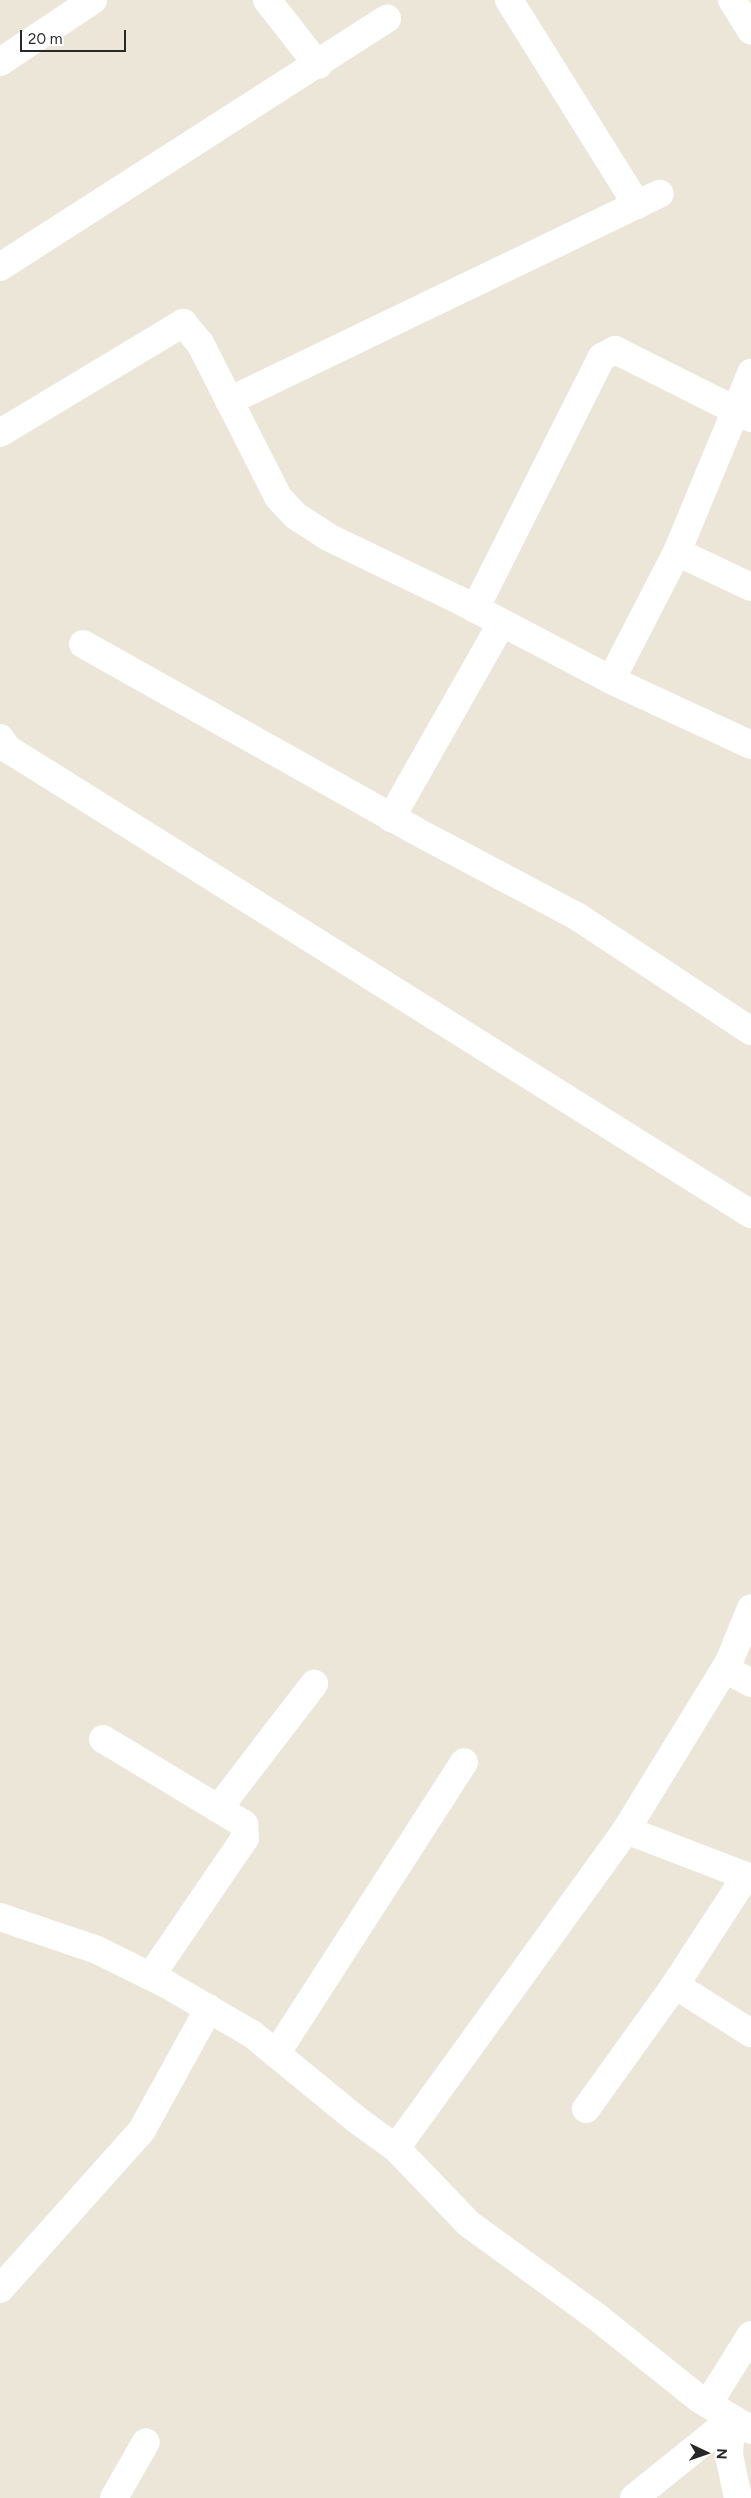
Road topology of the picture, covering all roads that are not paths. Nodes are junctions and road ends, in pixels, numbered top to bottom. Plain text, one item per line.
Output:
1 (93, 0) edge
2 (267, 0) edge
3 (509, 0) edge
4 (732, 0) edge
5 (387, 19) dead end
6 (751, 31) edge
7 (0, 62) edge
8 (318, 65) junction
9 (0, 267) edge
10 (751, 372) edge
11 (230, 401) junction
12 (742, 414) edge
13 (0, 433) edge
14 (677, 552) junction
15 (751, 587) edge
16 (475, 609) junction
17 (502, 623) junction
18 (83, 644) dead end
19 (611, 680) junction
20 (0, 738) edge
21 (751, 745) edge
22 (392, 818) junction
23 (751, 1031) edge
24 (751, 1214) edge
25 (751, 1608) edge
26 (725, 1668) junction
27 (751, 1683) edge
28 (314, 1684) dead end
29 (103, 1739) dead end
30 (464, 1762) dead end
31 (218, 1809) junction
32 (626, 1830) junction
33 (748, 1877) edge
34 (0, 1917) edge
35 (151, 1976) junction
36 (675, 1984) junction
37 (209, 2008) junction
38 (751, 2033) edge
39 (276, 2054) junction
40 (586, 2109) dead end
41 (396, 2148) junction
42 (0, 2289) edge
43 (751, 2335) edge
44 (708, 2404) junction
45 (742, 2425) edge
46 (146, 2442) dead end
47 (114, 2498) edge
48 (634, 2498) edge
49 (738, 2498) edge

1 - 7 street
2 - 8 street
3 - 11 street
4 - 6 street
5 - 8 street
8 - 9 street
10 - 12 street
11 - 13 street
11 - 16 street
12 - 14 street
12 - 16 street
14 - 15 street
14 - 19 street
16 - 17 street
17 - 19 street
17 - 22 street
18 - 22 street
19 - 21 street
20 - 24 street
22 - 23 street
25 - 26 street
26 - 27 street
26 - 32 street
28 - 31 street
29 - 31 street
30 - 39 street
31 - 35 street
32 - 33 street
32 - 41 street
33 - 36 street
34 - 35 street
35 - 37 street
36 - 38 street
36 - 40 street
37 - 39 street
37 - 42 street
39 - 41 street
41 - 44 street
43 - 44 street
44 - 45 street
45 - 48 street
45 - 49 street
46 - 47 street

